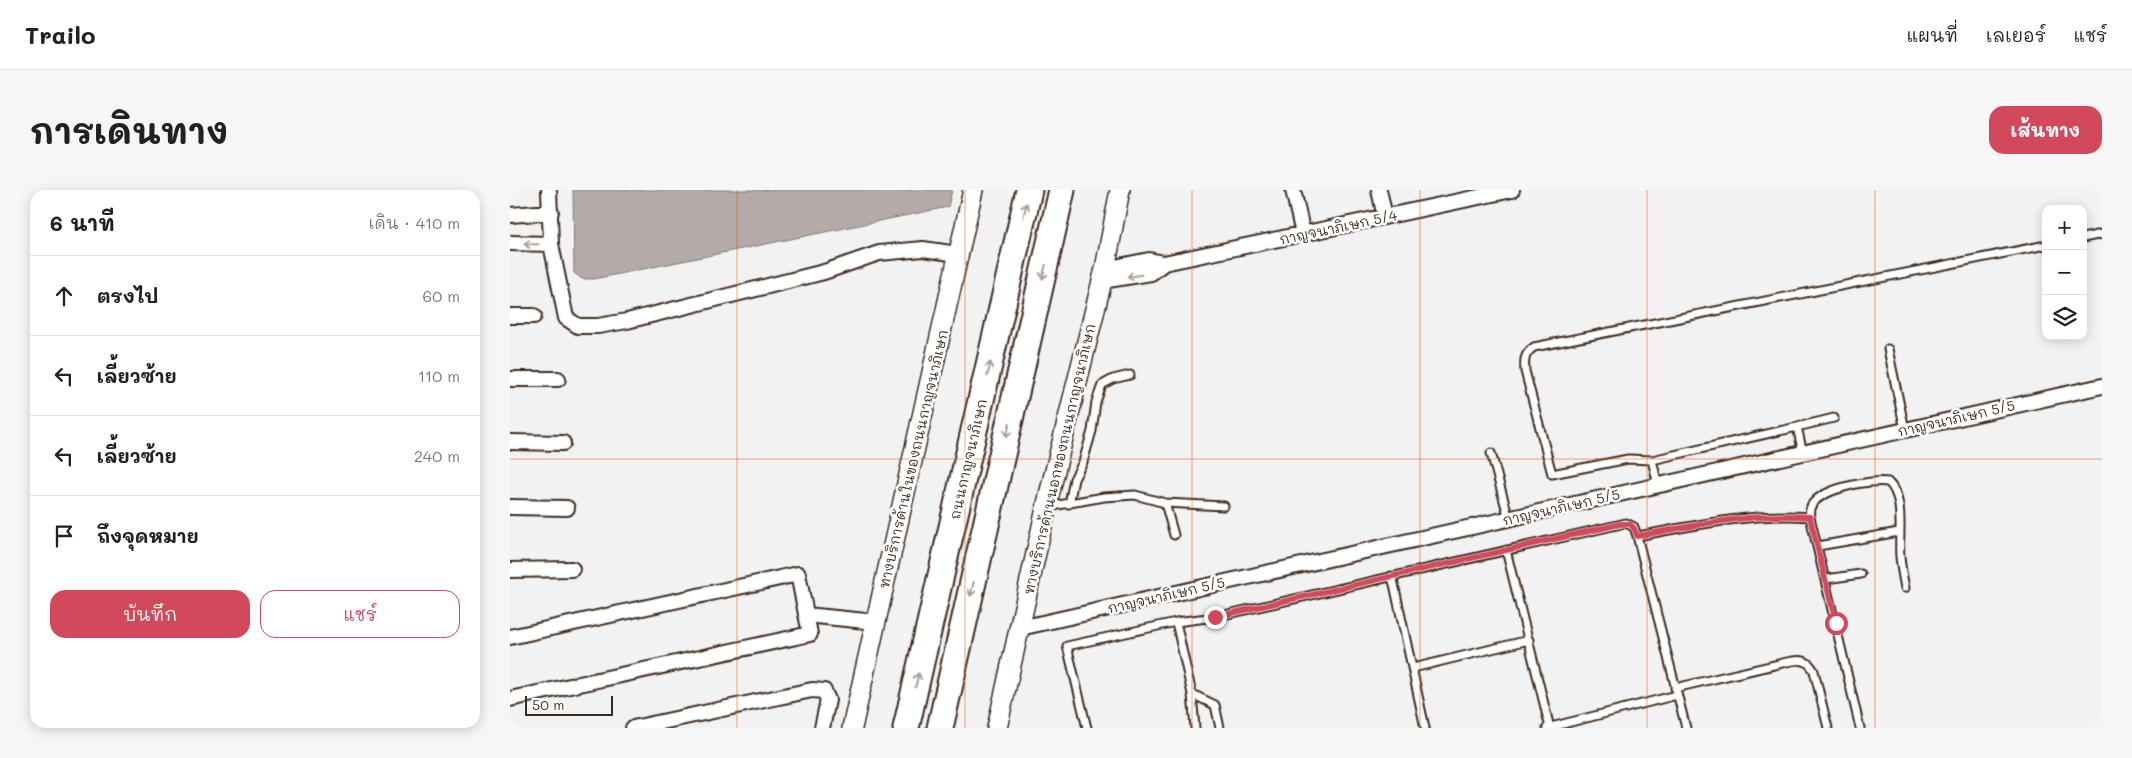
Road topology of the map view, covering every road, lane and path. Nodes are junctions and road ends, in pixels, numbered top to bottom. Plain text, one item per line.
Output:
1 (549, 190) edge
2 (973, 190) edge
3 (1029, 190) edge
4 (1062, 190) edge
5 (1120, 190) edge
6 (1293, 190) edge
7 (1379, 190) edge
8 (1512, 190) edge
9 (1461, 195) edge
10 (551, 212) junction
11 (510, 215) edge
12 (1385, 217) junction
13 (1303, 234) junction
14 (2102, 234) edge
15 (2087, 237) edge
16 (510, 244) edge
17 (551, 244) junction
18 (2042, 246) edge
19 (958, 254) junction
20 (1103, 275) junction
21 (510, 316) edge
22 (534, 316) dead end
23 (1888, 349) dead end
24 (1130, 375) dead end
25 (510, 379) edge
26 (558, 379) dead end
27 (2102, 386) edge
28 (1834, 418) dead end
29 (1796, 427) junction
30 (1905, 430) junction
31 (510, 442) edge
32 (563, 443) dead end
33 (1491, 453) dead end
34 (1803, 453) junction
35 (1652, 460) junction
36 (1658, 486) junction
37 (1164, 503) junction
38 (1069, 504) junction
39 (1224, 506) dead end
40 (510, 507) edge
41 (1047, 507) junction
42 (567, 508) dead end
43 (1810, 517) junction
44 (1509, 519) junction
45 (1899, 532) junction
46 (1174, 535) dead end
47 (1637, 536) junction
48 (1818, 546) junction
49 (1506, 550) junction
50 (572, 569) dead end
51 (510, 570) edge
52 (1860, 574) dead end
53 (1390, 576) junction
54 (1826, 579) junction
55 (1905, 588) dead end
56 (806, 615) junction
57 (876, 622) junction
58 (1176, 622) junction
59 (1020, 628) junction
60 (510, 637) edge
61 (1529, 640) junction
62 (1413, 668) junction
63 (1676, 692) junction
64 (1192, 694) junction
65 (510, 699) edge
66 (632, 728) edge
67 (822, 728) edge
68 (852, 728) edge
69 (906, 728) edge
70 (940, 728) edge
71 (997, 728) edge
72 (1087, 728) edge
73 (1195, 728) edge
74 (1220, 728) edge
75 (1425, 728) edge
76 (1549, 728) edge
77 (1686, 728) edge
78 (1828, 728) edge
79 (1860, 728) edge

1 - 10 street
2 - 19 main road, ทางบริการด้านในของถนนกาญจนาภิเษก
69 -> 3 highway, ถนนกาญจนาภิเษก
4 -> 70 highway
5 - 20 main road, ทางบริการด้านนอกของถนนกาญจนาภิเษก
6 - 13 street
7 - 12 street
8 - 9 street, กาญจนาภิเษก 5/4
9 - 12 street, กาญจนาภิเษก 5/4
10 - 11 street
10 - 17 street
12 - 13 street, กาญจนาภิเษก 5/4
13 - 20 street, กาญจนาภิเษก 5/4
14 - 15 lane
17 -> 16 street
17 - 19 street
18 - 35 lane
19 - 57 main road, ทางบริการด้านในของถนนกาญจนาภิเษก
20 - 41 main road, ทางบริการด้านนอกของถนนกาญจนาภิเษก
21 - 22 street
23 - 30 lane
24 - 38 lane
25 - 26 street
27 - 30 street, กาญจนาภิเษก 5/5
28 - 29 lane
29 - 34 lane
29 - 35 lane
30 - 34 street, กาญจนาภิเษก 5/5
31 - 32 street
33 - 44 lane
34 - 36 street, กาญจนาภิเษก 5/5
35 - 36 lane
36 - 44 street, กาญจนาภิเษก 5/5
37 - 38 lane
37 - 39 lane
37 - 46 lane
38 - 41 lane
40 - 42 street
41 - 59 main road, ทางบริการด้านนอกของถนนกาญจนาภิเษก
43 - 45 lane
43 - 47 lane
43 - 48 lane
44 - 59 street, กาญจนาภิเษก 5/5
45 - 48 lane
45 - 55 lane
47 - 49 lane
47 - 63 lane
48 - 54 lane
49 - 53 lane
49 - 61 lane
50 - 51 street
52 - 54 lane
53 - 58 lane
53 - 62 lane
54 - 79 lane
56 - 57 street
56 - 60 street
56 - 65 street
57 - 68 main road, ทางบริการด้านในของถนนกาญจนาภิเษก
58 - 64 lane
58 - 72 lane
59 - 71 main road, ทางบริการด้านนอกของถนนกาญจนาภิเษก
61 - 62 lane
61 - 76 lane
62 - 75 lane
63 - 76 lane
63 - 77 lane
63 - 78 lane
64 - 73 lane
64 - 74 lane
66 - 67 street

